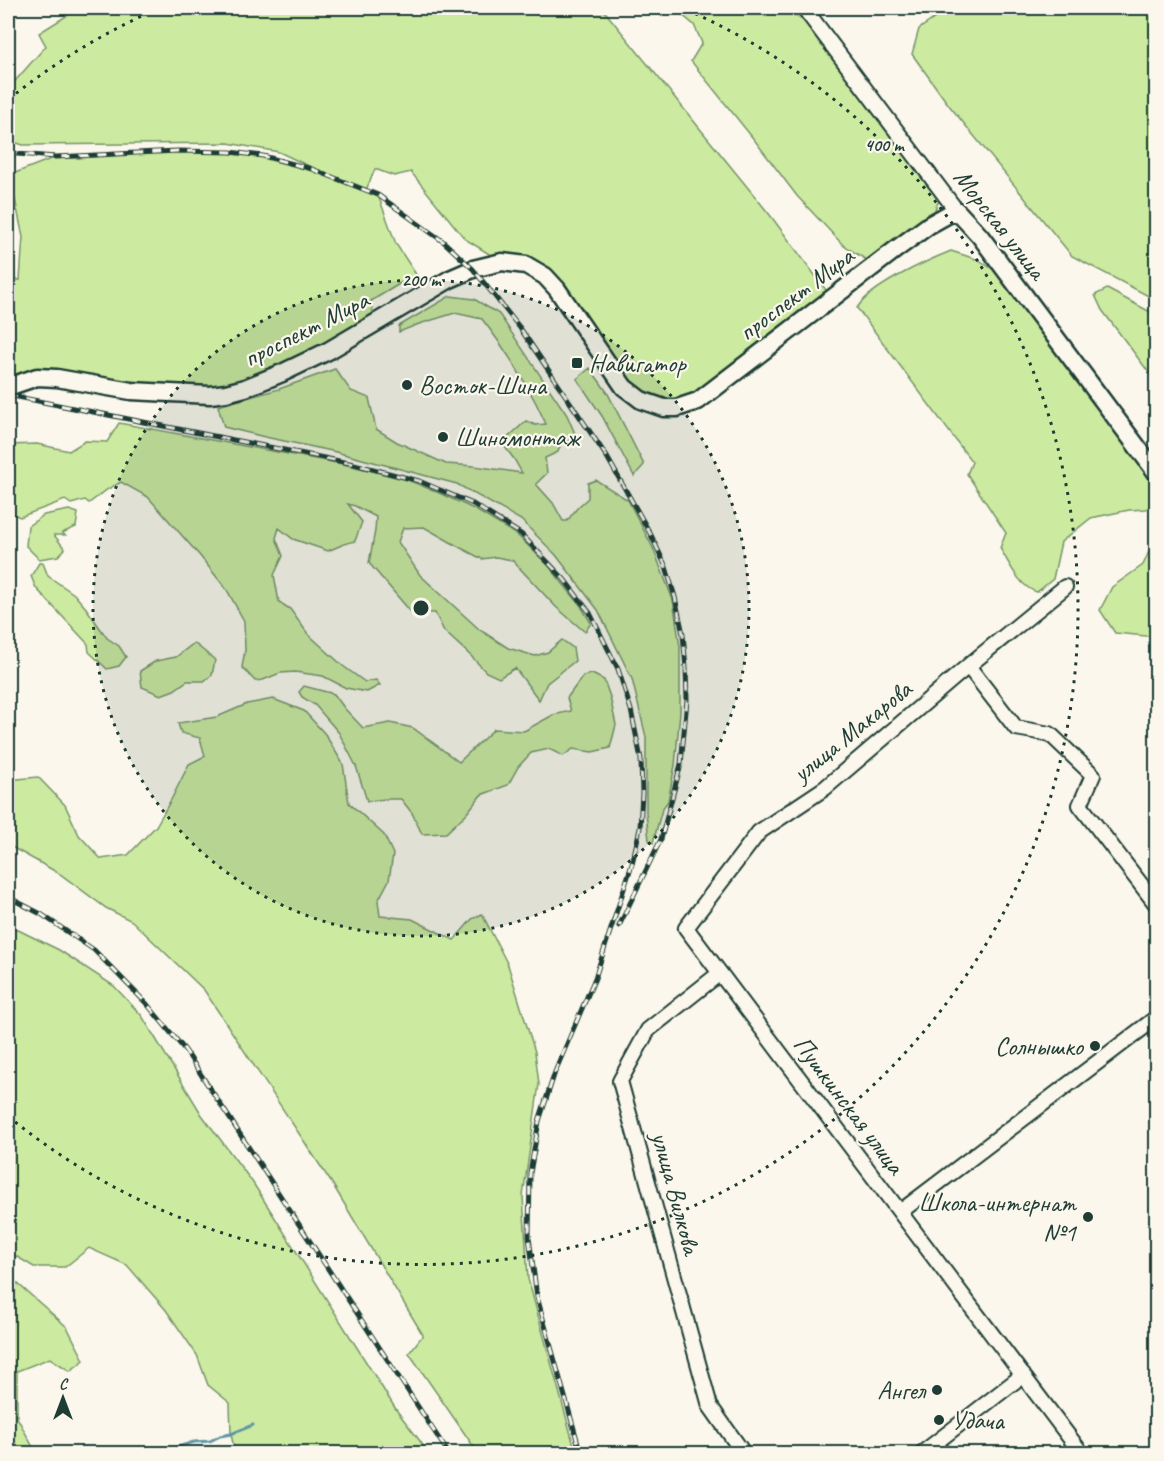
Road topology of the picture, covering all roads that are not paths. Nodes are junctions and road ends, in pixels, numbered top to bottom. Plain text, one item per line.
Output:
1 (804, 8) edge
2 (956, 210) junction
3 (8, 387) edge
4 (1156, 472) edge
5 (1065, 586) dead end
6 (968, 666) junction
7 (1156, 904) edge
8 (686, 928) joint
9 (720, 973) junction
10 (1156, 1018) edge
11 (900, 1212) junction
12 (1023, 1375) junction
13 (744, 1454) edge
14 (921, 1454) edge
15 (1082, 1454) edge

1 - 2 street, Морская улица
2 - 3 main road, проспект Мира
2 - 4 main road, Морская улица
5 - 6 street, улица Макарова
6 - 7 street
6 - 8 street, улица Макарова
8 - 9 street, Пушкинская улица
9 - 11 street, Пушкинская улица
9 - 13 street, улица Вилкова
10 - 11 street
11 - 12 street, Пушкинская улица
12 - 14 street
12 - 15 street, Пушкинская улица

